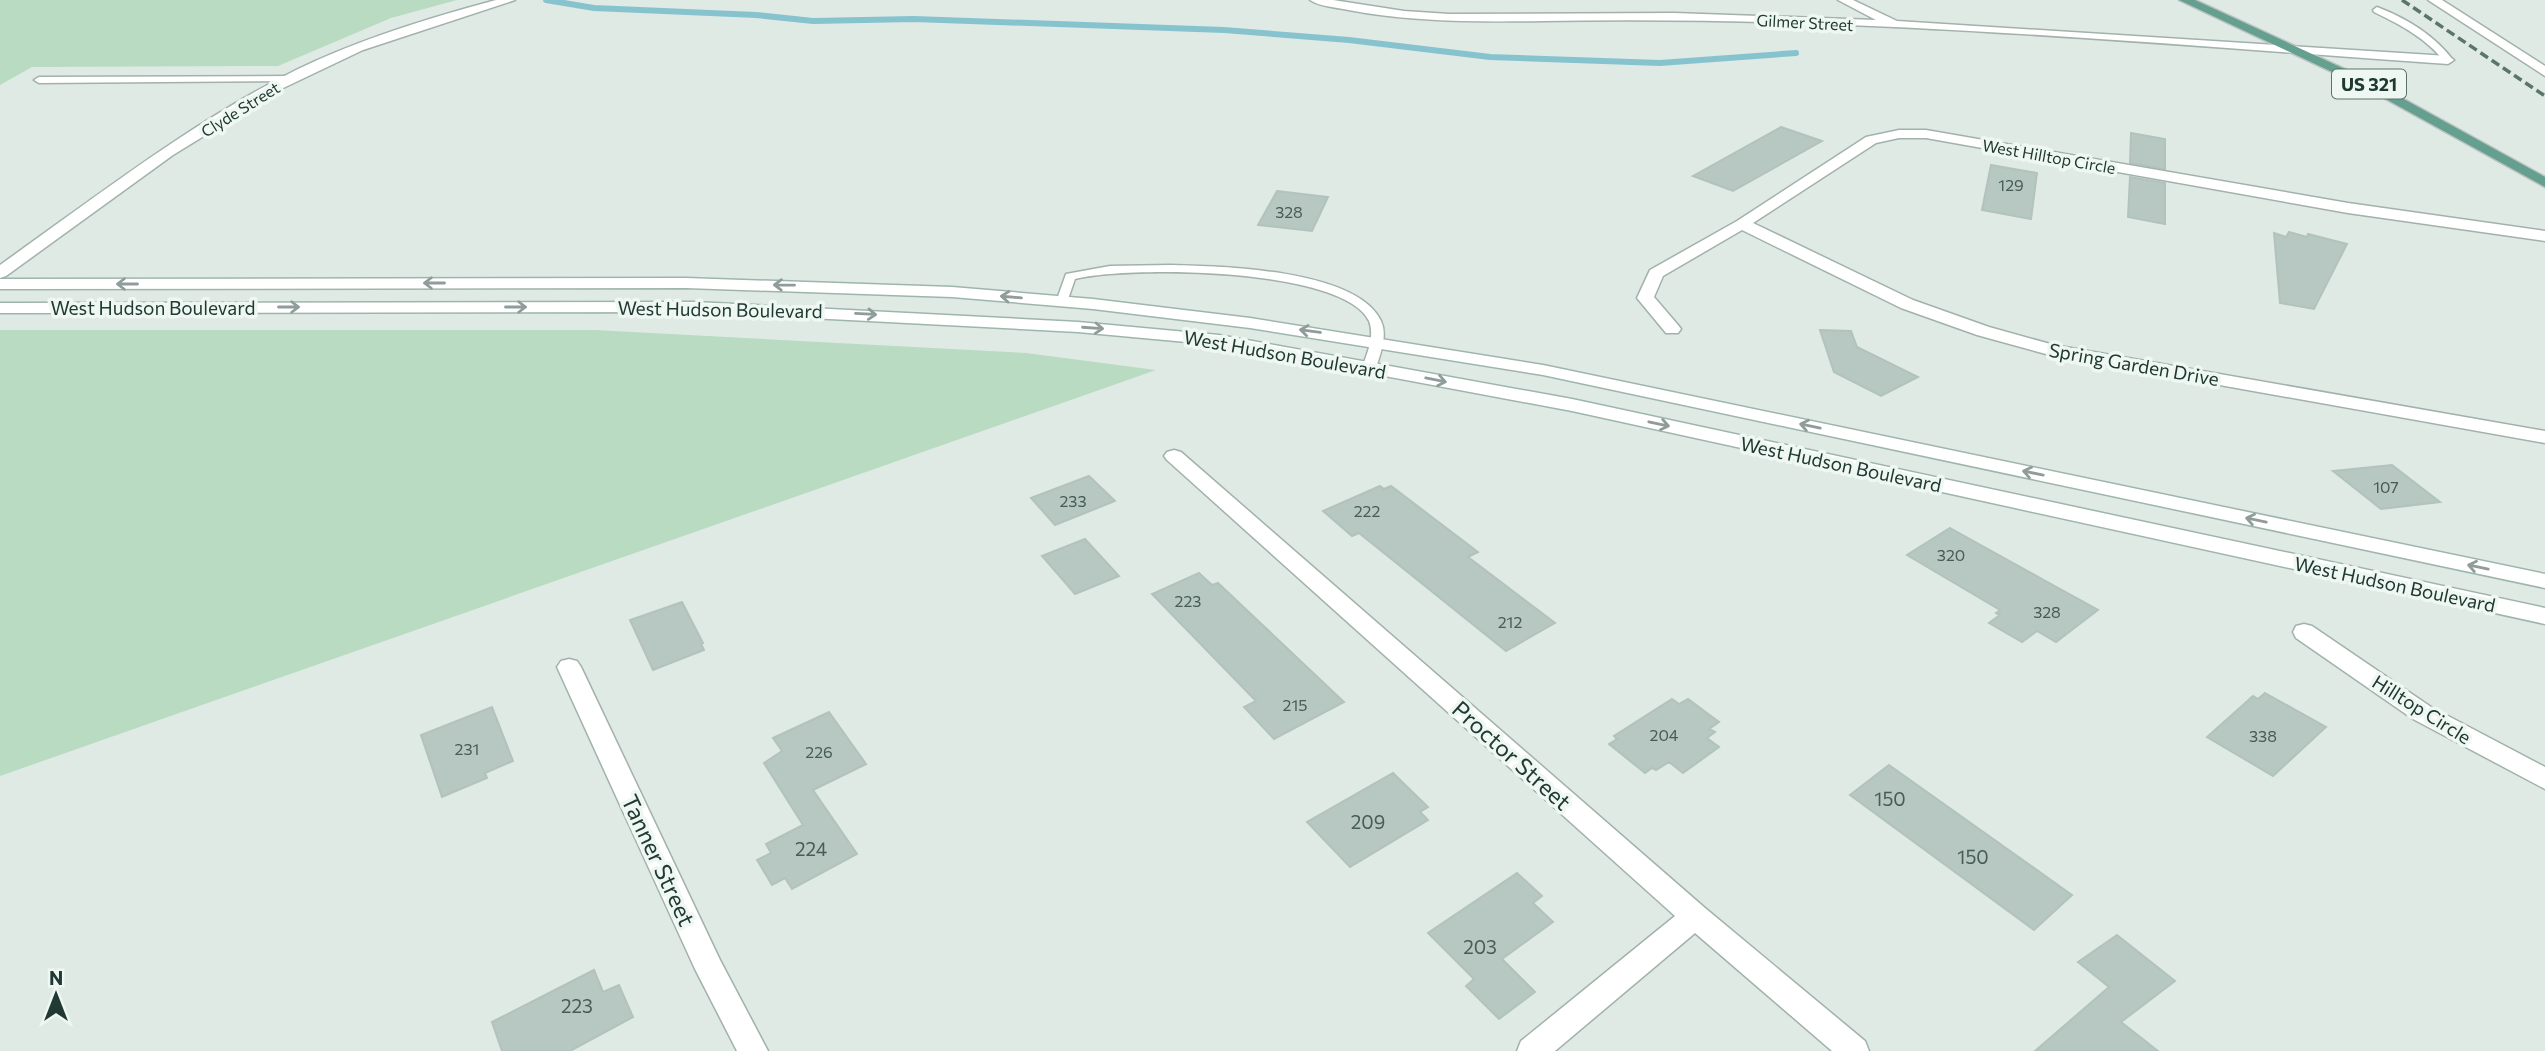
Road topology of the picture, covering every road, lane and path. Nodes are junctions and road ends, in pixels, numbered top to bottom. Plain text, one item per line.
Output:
1 (509, 0) edge
2 (1316, 0) edge
3 (1844, 0) edge
4 (2185, 0) edge
5 (2434, 0) edge
6 (2377, 10) dead end
7 (1898, 27) junction
8 (2295, 48) junction
9 (2448, 60) joint
10 (2545, 72) edge
11 (288, 79) junction
12 (39, 80) dead end
13 (2545, 183) edge
14 (1742, 225) junction
15 (2545, 236) edge
16 (0, 273) edge
17 (0, 284) edge
18 (1062, 302) junction
19 (0, 308) edge
20 (1672, 329) dead end
21 (1378, 341) junction
22 (1369, 368) junction
23 (2545, 437) edge
24 (1174, 456) dead end
25 (2545, 581) edge
26 (2545, 616) edge
27 (2304, 632) dead end
28 (569, 667) dead end
29 (2545, 779) edge
30 (1695, 916) junction
31 (754, 1051) edge
32 (1532, 1051) edge
33 (1854, 1051) edge

1 - 11 street, Clyde Street
2 - 7 street, Gilmer Street
3 - 7 street
4 - 8 main road, US 321
5 - 10 street
6 - 9 lane
7 - 8 street, Gilmer Street
8 - 9 street, Gilmer Street
8 - 13 main road, US 321
11 - 12 lane
11 - 16 street, Clyde Street
14 - 15 street, West Hilltop Circle
14 - 20 street, West Hilltop Circle
14 - 23 street, Spring Garden Drive
18 -> 17 street, West Hudson Boulevard
21 -> 18 street, West Hudson Boulevard
18 - 21 lane
19 -> 22 street, West Hudson Boulevard
21 - 22 lane
25 -> 21 street, West Hudson Boulevard
22 -> 26 street, West Hudson Boulevard
24 - 30 street, Proctor Street
27 - 29 street, Hilltop Circle
28 - 31 street, Tanner Street
30 - 32 street
30 - 33 street, Proctor Street

